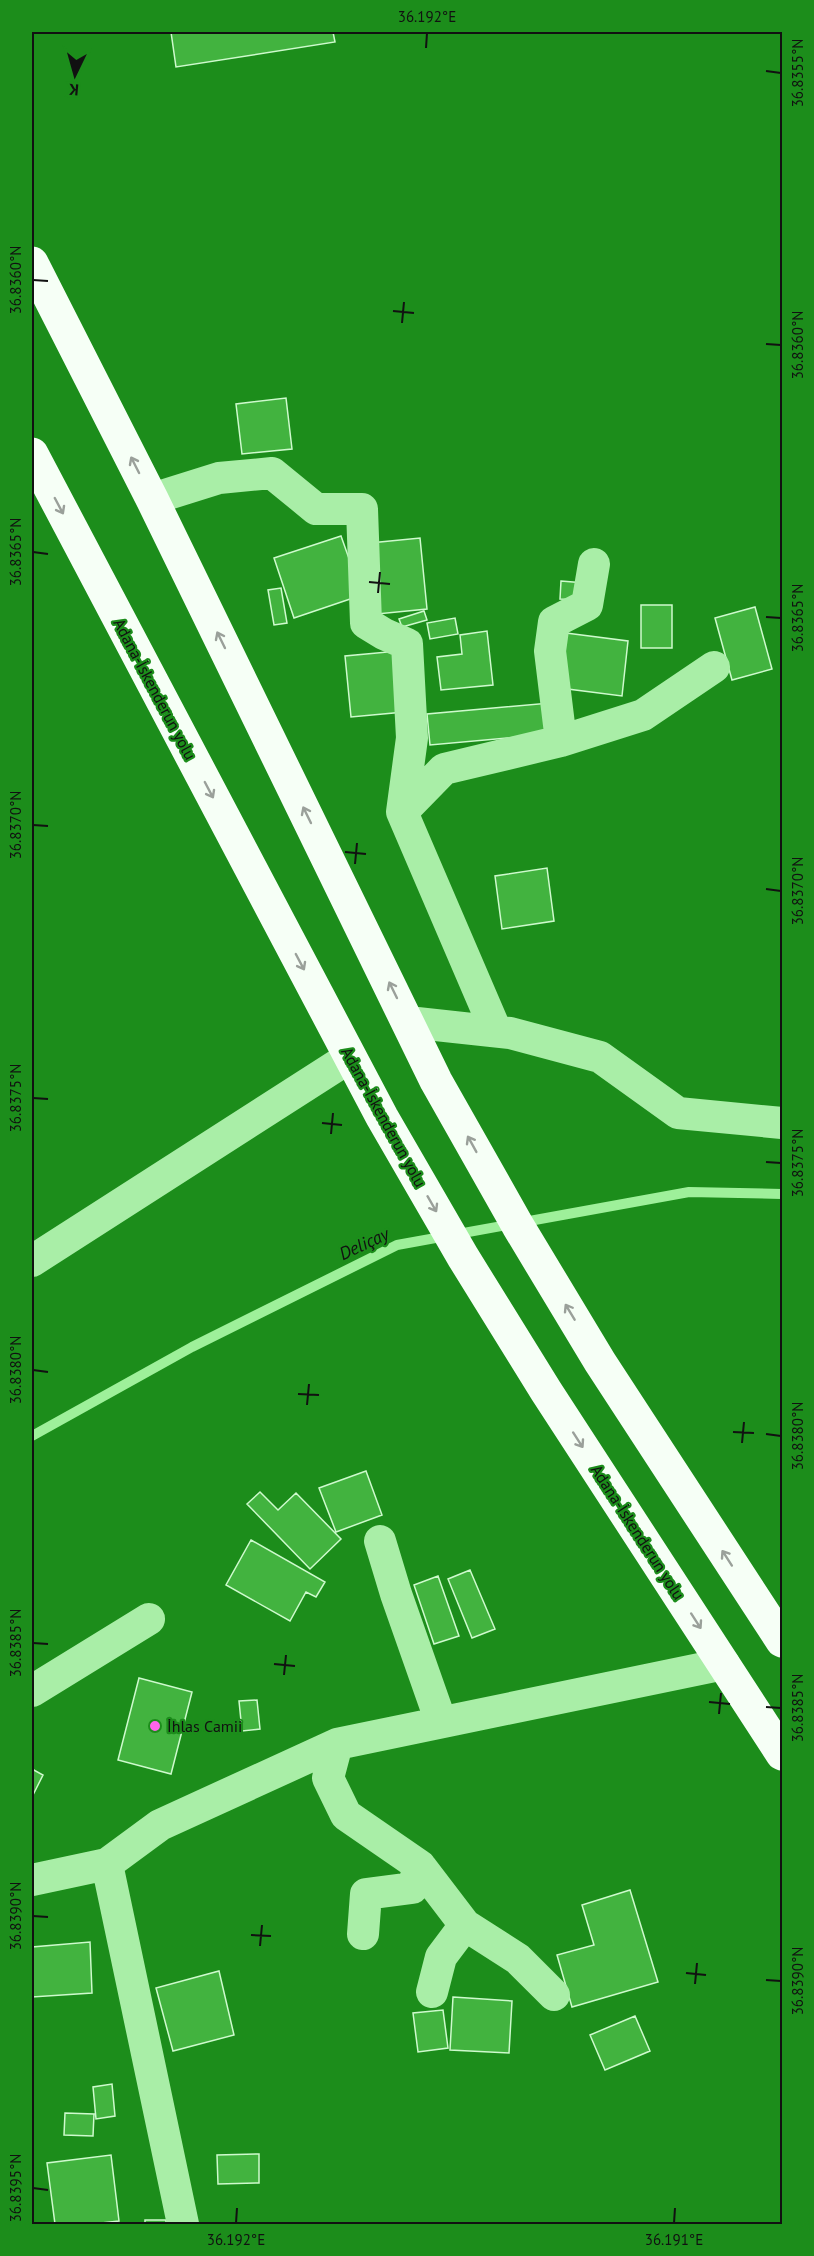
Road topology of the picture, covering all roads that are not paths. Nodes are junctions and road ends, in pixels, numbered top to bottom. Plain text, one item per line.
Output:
1 (32, 263) edge
2 (32, 454) edge
3 (152, 499) junction
4 (594, 564) dead end
5 (714, 667) dead end
6 (561, 741) junction
7 (402, 812) junction
8 (408, 1022) junction
9 (496, 1031) junction
10 (350, 1057) junction
11 (783, 1123) edge
12 (32, 1261) edge
13 (380, 1541) dead end
14 (148, 1619) dead end
15 (783, 1641) edge
16 (724, 1664) junction
17 (32, 1691) edge
18 (441, 1722) junction
19 (337, 1744) junction
20 (783, 1754) edge
21 (107, 1864) junction
22 (420, 1866) junction
23 (32, 1880) edge
24 (465, 1925) junction
25 (363, 1934) dead end
26 (432, 1992) dead end
27 (554, 1995) dead end
28 (183, 2224) edge

3 -> 1 highway
2 -> 10 highway, Adana-İskenderun yolu
3 - 7 street
8 -> 3 highway
4 - 6 street
5 - 6 street
6 - 7 street
7 - 9 street
8 - 9 street
15 -> 8 highway
9 - 11 street
10 - 12 street
10 -> 16 highway, Adana-İskenderun yolu
13 - 18 street
14 - 17 street
16 - 18 street
16 - 20 highway, Adana-İskenderun yolu
18 - 19 street
19 - 21 street
19 - 22 street
21 - 23 street
21 - 28 street
22 - 24 street
22 - 25 street
24 - 26 street
24 - 27 street

